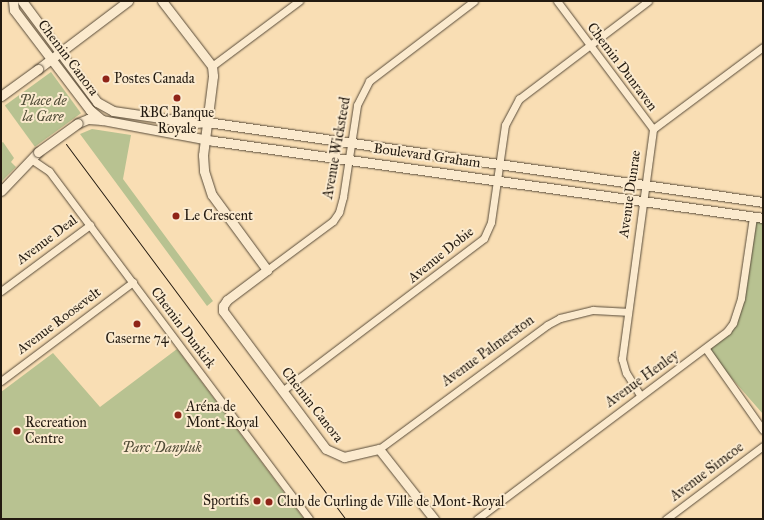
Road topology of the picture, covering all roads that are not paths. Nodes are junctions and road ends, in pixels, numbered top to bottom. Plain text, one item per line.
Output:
1 (13, 1) edge
2 (22, 1) edge
3 (128, 1) edge
4 (162, 1) edge
5 (300, 1) edge
6 (474, 1) edge
7 (557, 1) edge
8 (648, 1) edge
9 (590, 46) junction
10 (763, 47) edge
11 (61, 52) junction
12 (52, 58) junction
13 (212, 66) junction
14 (1, 96) edge
15 (98, 102) junction
16 (90, 110) junction
17 (102, 120) junction
18 (207, 122) junction
19 (78, 123) junction
20 (653, 129) junction
21 (205, 138) junction
22 (352, 144) junction
23 (31, 159) junction
24 (350, 159) junction
25 (500, 164) junction
26 (498, 180) junction
27 (644, 184) junction
28 (1, 191) edge
29 (642, 202) junction
30 (763, 202) edge
31 (753, 217) junction
32 (763, 218) edge
33 (90, 225) junction
34 (267, 270) junction
35 (133, 282) junction
36 (1, 292) edge
37 (227, 300) joint
38 (626, 312) junction
39 (706, 349) junction
40 (1, 381) edge
41 (282, 391) junction
42 (640, 395) junction
43 (763, 430) edge
44 (763, 446) edge
45 (379, 449) junction
46 (309, 519) edge
47 (434, 519) edge
48 (477, 519) edge
49 (666, 519) edge

1 - 12 street, Chemin Canora
2 - 11 street, Chemin Canora
3 - 11 street
4 - 13 street
5 - 13 street
6 - 22 street, Avenue Wicksteed
7 - 9 street, Chemin Dunraven
8 - 9 street, Avenue Dobie
9 - 20 street, Chemin Dunraven
9 - 25 street, Avenue Dobie
10 - 20 street
11 - 12 street
11 - 15 street, Chemin Canora
12 - 14 street, bridge
12 - 16 street, Chemin Canora
13 - 18 street
15 - 16 street
15 - 18 street, Boulevard Graham
16 - 17 street, Boulevard Graham
16 - 19 street
17 - 19 street
17 - 21 street, Boulevard Graham
18 - 21 street
18 - 22 street, Boulevard Graham
19 - 23 street, bridge
20 - 27 street, Avenue Dunrae
21 - 24 street, Boulevard Graham
21 - 34 street
22 - 24 street, Avenue Wicksteed
22 - 25 street, Boulevard Graham
23 - 28 street
23 - 33 street, Chemin Dunkirk
24 - 26 street, Boulevard Graham
24 - 34 street, Avenue Wicksteed
25 - 26 street, Avenue Dobie
25 - 27 street, Boulevard Graham
26 - 29 street, Boulevard Graham
26 - 41 street, Avenue Dobie
27 - 29 street, Avenue Dunrae
27 - 30 street, Boulevard Graham
29 - 31 street, Boulevard Graham
29 - 38 street, Avenue Dunrae
31 - 32 street, Boulevard Graham
31 - 39 street, Avenue Henley
33 - 35 street, Chemin Dunkirk
33 - 36 street, Avenue Deal
34 - 37 street, Avenue Wicksteed
35 - 40 street, Avenue Roosevelt
35 - 46 street, Chemin Dunkirk
37 - 41 street, Chemin Canora
38 - 42 street, Avenue Dunrae
38 - 45 street, Avenue Palmerston
39 - 42 street, Avenue Henley
39 - 43 street
41 - 45 street, Chemin Canora
42 - 48 street, Avenue Henley
44 - 49 street, Avenue Simcoe
45 - 47 street

